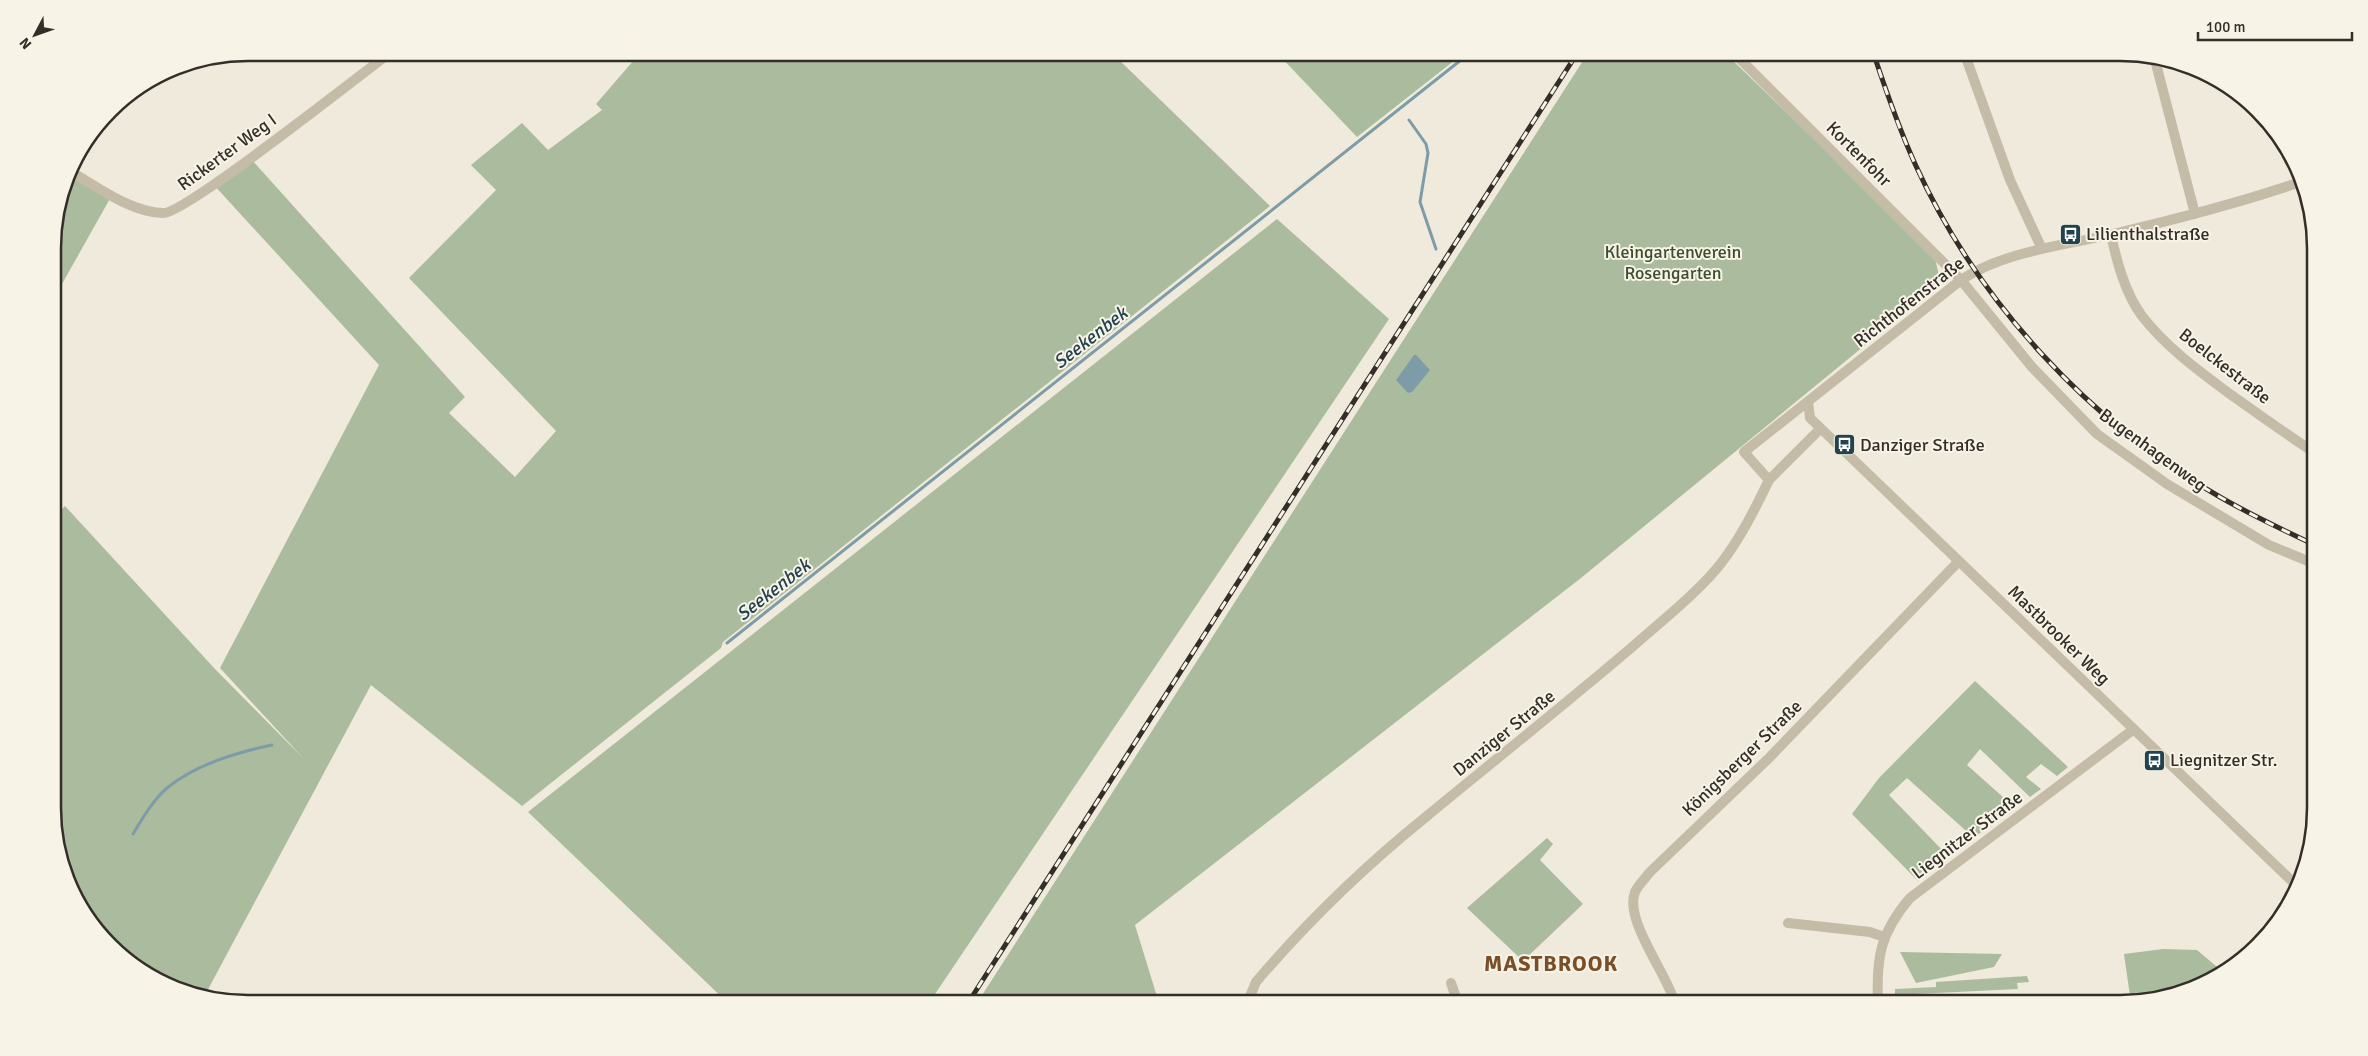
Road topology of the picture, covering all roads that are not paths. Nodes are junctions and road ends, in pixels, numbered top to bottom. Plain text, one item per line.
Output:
1 (379, 61) edge
2 (1742, 61) edge
3 (1967, 61) edge
4 (2156, 65) edge
5 (76, 175) edge
6 (2295, 183) edge
7 (2195, 214) junction
8 (2111, 235) junction
9 (2042, 249) junction
10 (1961, 280) junction
11 (1808, 402) junction
12 (1820, 429) junction
13 (2307, 448) edge
14 (1769, 480) junction
15 (2307, 561) edge
16 (1958, 562) junction
17 (2134, 729) junction
18 (2292, 881) edge
19 (1788, 923) dead end
20 (1884, 937) junction
21 (1451, 983) dead end
22 (1251, 995) edge
23 (1455, 995) edge
24 (1672, 995) edge
25 (1878, 995) edge

1 - 5 street, Rickerter Weg I
2 - 10 street, Kortenfohr
3 - 9 street
4 - 7 street
6 - 7 street, Richthofenstraße
7 - 8 street, Richthofenstraße
8 - 9 street, Richthofenstraße
8 - 13 street, Boelckestraße
9 - 10 street, Richthofenstraße
10 - 11 street, Richthofenstraße
10 - 15 street, Bugenhagenweg
11 - 12 street, Mastbrooker Weg
11 - 14 street
12 - 14 street, Danziger Straße
12 - 16 street, Mastbrooker Weg
14 - 22 street, Danziger Straße
16 - 17 street, Mastbrooker Weg
16 - 24 street, Königsberger Straße
17 - 18 street, Mastbrooker Weg
17 - 20 street, Liegnitzer Straße
19 - 20 street
20 - 25 street, Liegnitzer Straße
21 - 23 street

